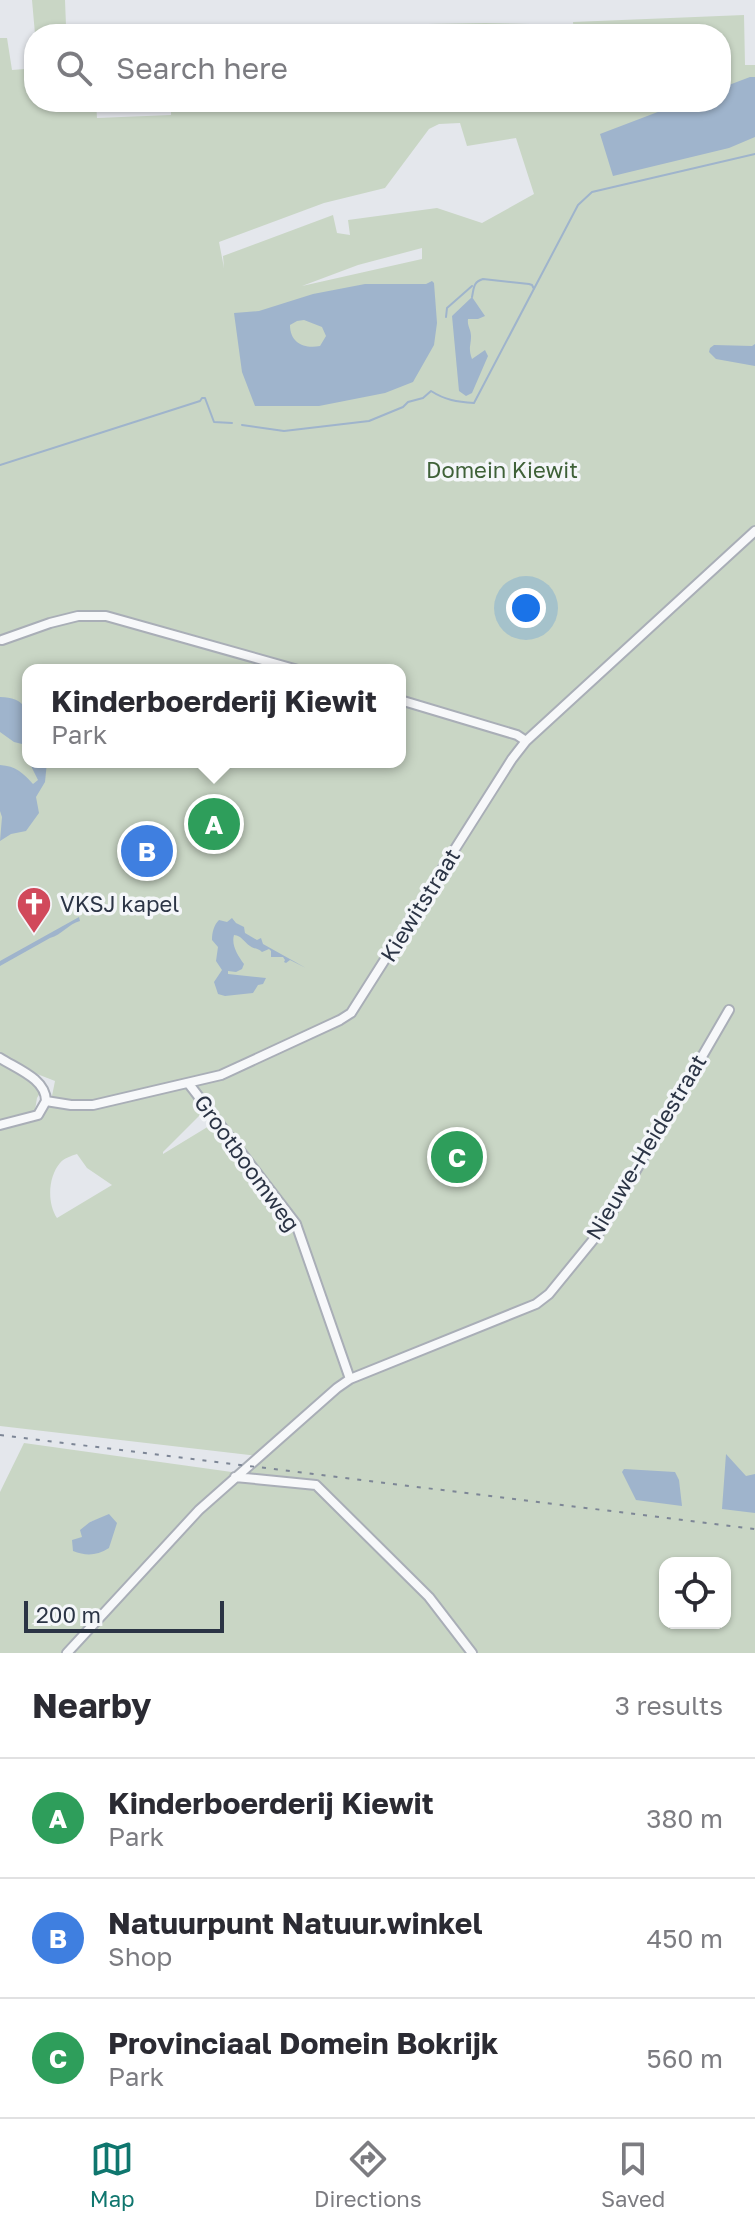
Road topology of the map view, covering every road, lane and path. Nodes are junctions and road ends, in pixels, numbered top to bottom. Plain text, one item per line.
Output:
1 (755, 531) edge
2 (2, 640) dead end
3 (277, 664) edge
4 (406, 702) edge
5 (526, 741) junction
6 (729, 1010) dead end
7 (0, 1058) edge
8 (189, 1084) junction
9 (46, 1101) junction
10 (0, 1125) edge
11 (350, 1379) junction
12 (235, 1477) junction
13 (72, 1651) edge
14 (470, 1653) edge

1 - 5 street, Kiewitstraat
2 - 3 street
4 - 5 street
5 - 8 street, Kiewitstraat
6 - 11 street, Nieuwe-Heidestraat
7 - 9 street
8 - 9 street, Kiewitstraat
8 - 11 street, Grootboomweg
9 - 10 street
11 - 12 street, Nieuwe-Heidestraat
12 - 13 street, Nieuwe-Heidestraat
12 - 14 street

